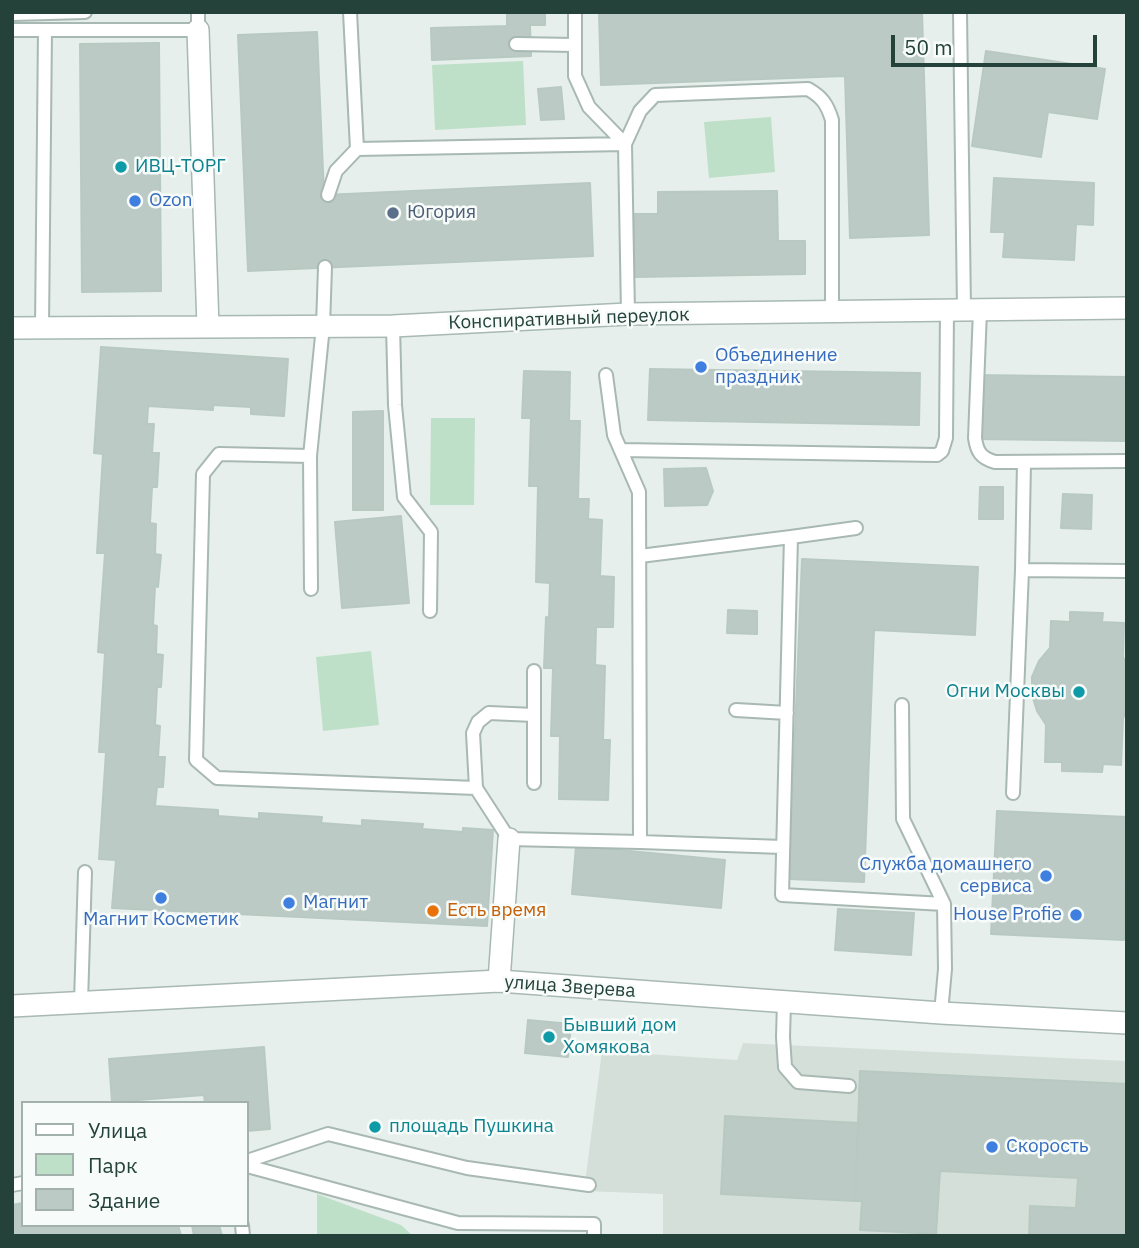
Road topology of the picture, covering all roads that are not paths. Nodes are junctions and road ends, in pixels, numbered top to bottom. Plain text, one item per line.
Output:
1 (85, 12) edge
2 (350, 12) edge
3 (575, 12) edge
4 (960, 12) edge
5 (47, 13) edge
6 (12, 14) edge
7 (198, 21) edge
8 (12, 30) edge
9 (45, 30) junction
10 (516, 44) dead end
11 (575, 45) junction
12 (625, 144) junction
13 (357, 149) junction
14 (328, 195) dead end
15 (325, 267) dead end
16 (1127, 308) edge
17 (964, 310) junction
18 (832, 312) junction
19 (628, 314) junction
20 (323, 326) junction
21 (393, 326) junction
22 (42, 327) junction
23 (208, 327) junction
24 (12, 328) edge
25 (606, 375) dead end
26 (621, 450) junction
27 (310, 456) junction
28 (1127, 461) edge
29 (1024, 462) junction
30 (856, 528) dead end
31 (791, 537) junction
32 (640, 556) junction
33 (1023, 570) junction
34 (1127, 571) edge
35 (311, 589) dead end
36 (430, 611) dead end
37 (534, 671) dead end
38 (902, 705) dead end
39 (736, 710) dead end
40 (787, 713) junction
41 (534, 715) junction
42 (534, 783) dead end
43 (476, 788) junction
44 (1013, 793) dead end
45 (509, 839) junction
46 (640, 842) junction
47 (783, 847) junction
48 (85, 872) dead end
49 (944, 904) junction
50 (499, 981) junction
51 (81, 1002) junction
52 (784, 1002) junction
53 (12, 1006) edge
54 (941, 1013) junction
55 (1127, 1023) edge
56 (849, 1086) dead end
57 (248, 1163) edge
58 (248, 1163) edge
59 (589, 1185) dead end
60 (457, 1229) edge
61 (594, 1236) edge

1 - 5 lane
2 - 13 lane
3 - 11 lane
4 - 17 lane
5 - 6 lane
7 - 9 lane
7 - 23 street
8 - 9 lane
9 - 22 lane
10 - 11 lane
11 - 12 lane
12 - 13 lane
12 - 18 lane
12 - 19 lane
13 - 14 lane
15 - 20 lane
16 - 17 street, Конспиративный переулок
17 - 18 street, Конспиративный переулок
17 - 26 lane
17 - 29 lane
18 - 19 street, Конспиративный переулок
19 - 21 street, Конспиративный переулок
20 - 21 street, Конспиративный переулок
20 - 23 street, Конспиративный переулок
20 - 27 lane
21 - 36 lane
22 - 23 street, Конспиративный переулок
22 - 24 street, Конспиративный переулок
25 - 26 lane
26 - 32 lane
27 - 35 lane
27 - 43 lane
28 - 29 lane
29 - 33 lane
30 - 31 lane
31 - 32 lane
31 - 40 lane
32 - 46 lane
33 - 34 lane
33 - 44 lane
37 - 41 lane
38 - 49 lane
39 - 40 lane
40 - 47 lane
41 - 42 lane
41 - 43 lane
43 - 45 lane
45 - 46 lane
45 - 50 street
46 - 47 lane
47 - 49 lane
48 - 51 lane
49 - 54 lane
50 - 51 street, улица Зверева
50 - 52 street, улица Зверева
51 - 53 street, улица Зверева
52 - 54 street, улица Зверева
52 - 56 lane
54 - 55 street, улица Зверева
57 - 59 lane
58 - 60 lane
60 - 61 lane

